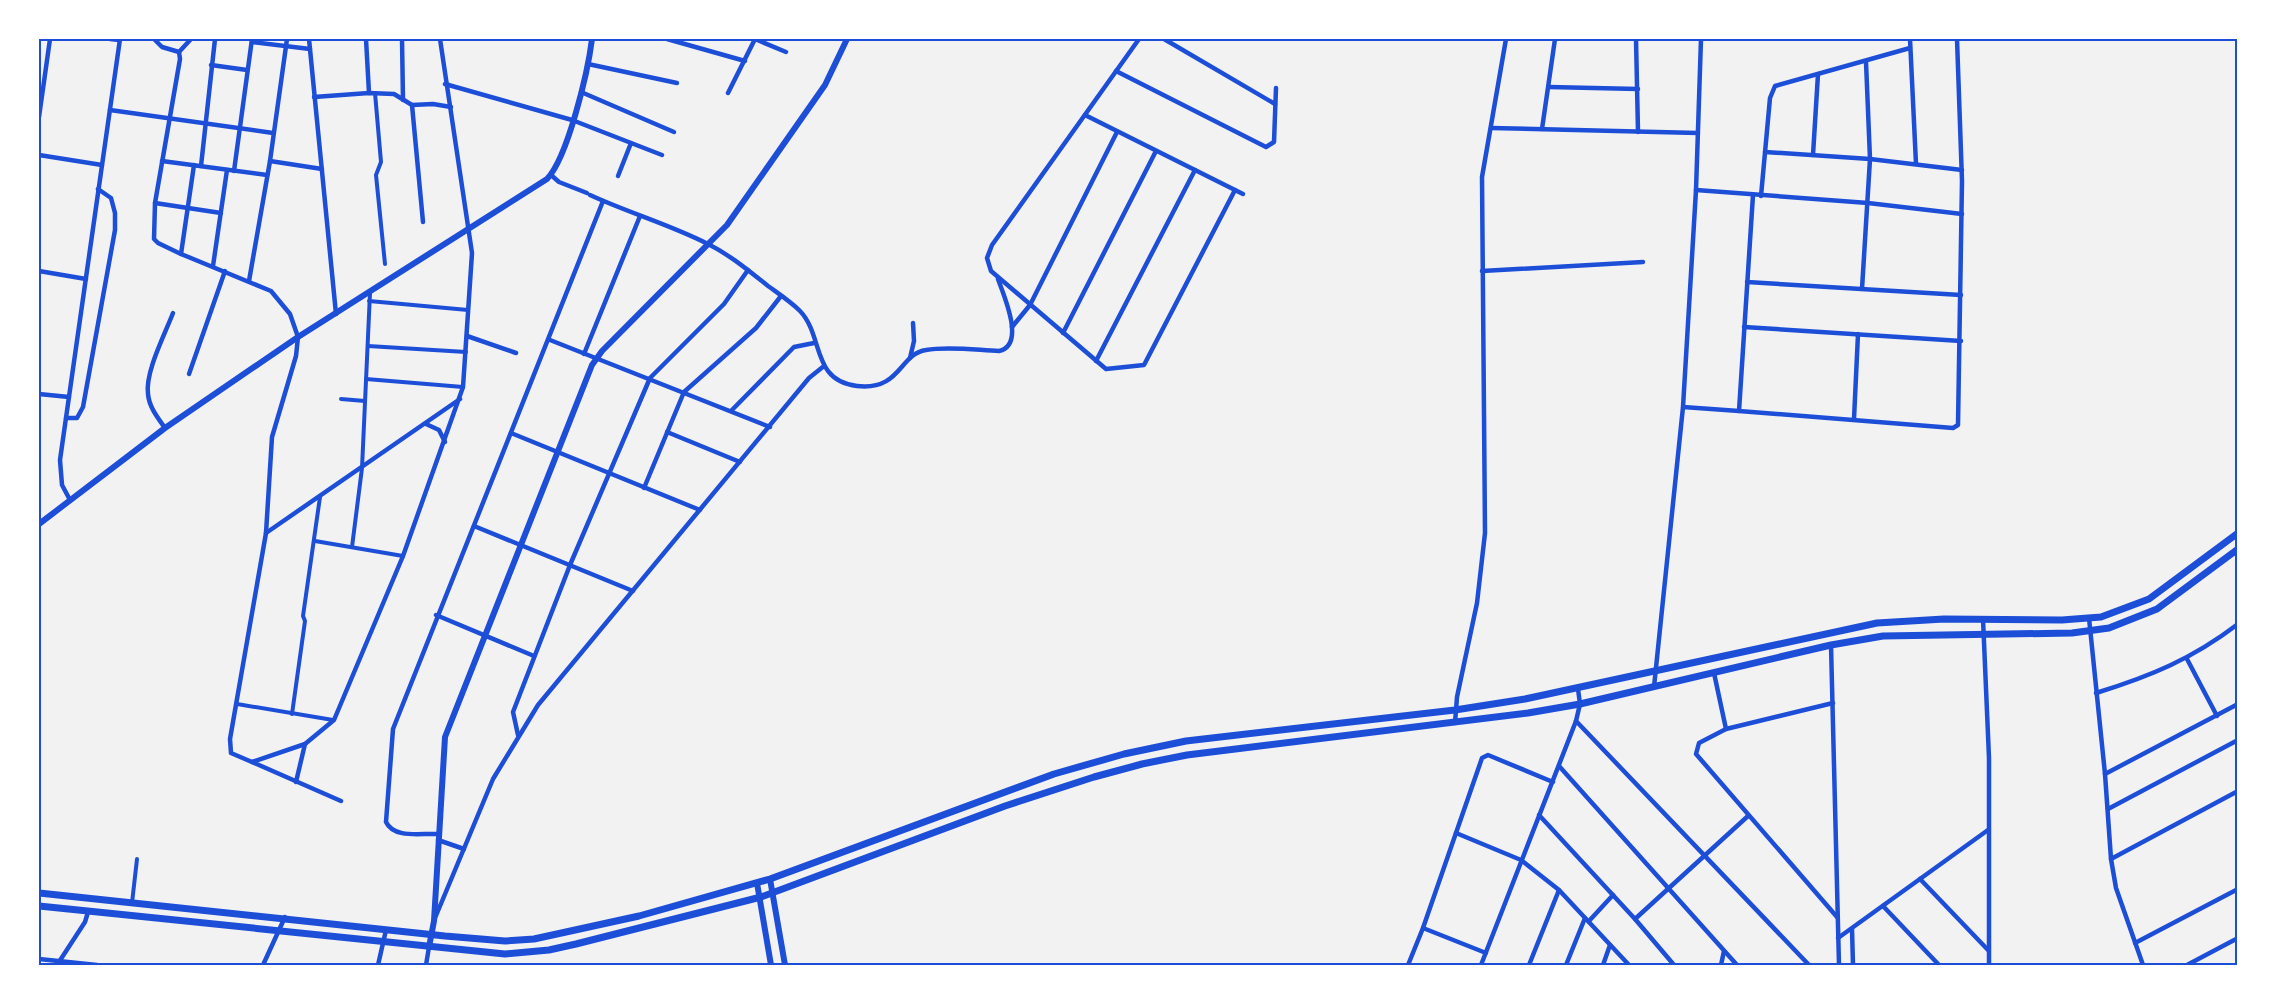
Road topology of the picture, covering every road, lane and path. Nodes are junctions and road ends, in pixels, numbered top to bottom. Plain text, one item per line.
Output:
1 (50, 39) edge
2 (110, 39) edge
3 (153, 39) edge
4 (191, 39) edge
5 (215, 39) edge
6 (286, 39) edge
7 (309, 39) edge
8 (366, 39) edge
9 (402, 39) edge
10 (440, 39) edge
11 (592, 39) edge
12 (667, 39) edge
13 (847, 39) edge
14 (1139, 39) edge
15 (1164, 39) edge
16 (1506, 39) edge
17 (1555, 39) edge
18 (1636, 39) edge
19 (1701, 39) edge
20 (1910, 39) edge
21 (1957, 39) edge
22 (120, 40) edge
23 (762, 40) edge
24 (252, 41) edge
25 (285, 48) junction
26 (1910, 48) junction
27 (310, 49) junction
28 (178, 52) junction
29 (786, 52) dead end
30 (745, 61) junction
31 (1866, 62) junction
32 (588, 64) junction
33 (211, 65) junction
34 (247, 70) junction
35 (1116, 71) junction
36 (1818, 74) junction
37 (677, 83) dead end
38 (445, 84) junction
39 (1549, 87) junction
40 (1276, 88) dead end
41 (1638, 89) junction
42 (41, 92) edge
43 (581, 92) junction
44 (372, 93) junction
45 (728, 93) dead end
46 (314, 97) junction
47 (403, 100) junction
48 (1275, 104) junction
49 (412, 105) junction
50 (451, 108) junction
51 (110, 110) junction
52 (1085, 115) junction
53 (39, 117) edge
54 (171, 118) junction
55 (572, 120) junction
56 (206, 123) junction
57 (240, 128) junction
58 (1491, 128) junction
59 (1542, 129) junction
60 (674, 132) dead end
61 (1117, 132) junction
62 (1638, 132) junction
63 (273, 133) junction
64 (1698, 133) junction
65 (631, 143) junction
66 (1156, 151) junction
67 (1764, 152) junction
68 (39, 155) edge
69 (662, 155) dead end
70 (1813, 155) junction
71 (1870, 159) junction
72 (162, 161) junction
73 (270, 162) junction
74 (1916, 164) junction
75 (102, 165) junction
76 (194, 165) junction
77 (201, 166) junction
78 (322, 169) junction
79 (227, 170) junction
80 (1195, 170) junction
81 (1962, 170) junction
82 (234, 171) junction
83 (267, 175) junction
84 (551, 175) junction
85 (618, 176) dead end
86 (98, 189) junction
87 (1235, 190) junction
88 (1696, 190) junction
89 (1243, 194) dead end
90 (1753, 195) junction
91 (1761, 196) junction
92 (603, 201) junction
93 (155, 203) junction
94 (1868, 203) junction
95 (188, 208) junction
96 (221, 213) junction
97 (1962, 214) junction
98 (640, 216) junction
99 (423, 222) dead end
100 (468, 231) junction
101 (709, 244) junction
102 (181, 254) junction
103 (1643, 262) dead end
104 (385, 264) dead end
105 (213, 266) junction
106 (748, 270) junction
107 (1482, 270) junction
108 (39, 271) edge
109 (225, 271) junction
110 (996, 276) junction
111 (86, 279) junction
112 (249, 281) junction
113 (1747, 282) junction
114 (1862, 289) junction
115 (1961, 295) junction
116 (781, 296) junction
117 (369, 297) junction
118 (1030, 305) junction
119 (468, 310) junction
120 (173, 313) dead end
121 (336, 314) junction
122 (913, 323) dead end
123 (1012, 327) junction
124 (1744, 327) junction
125 (1063, 333) junction
126 (1858, 334) junction
127 (466, 336) junction
128 (298, 337) junction
129 (550, 340) junction
130 (1961, 341) junction
131 (814, 343) junction
132 (368, 346) junction
133 (465, 352) junction
134 (516, 353) dead end
135 (584, 354) junction
136 (596, 358) junction
137 (910, 358) junction
138 (1096, 361) junction
139 (824, 366) junction
140 (189, 374) dead end
141 (650, 378) junction
142 (366, 379) junction
143 (463, 387) junction
144 (684, 392) junction
145 (39, 394) edge
146 (69, 397) junction
147 (341, 399) dead end
148 (460, 399) junction
149 (364, 401) junction
150 (1683, 406) junction
151 (731, 411) junction
152 (1739, 411) junction
153 (66, 418) junction
154 (1854, 419) junction
155 (426, 424) junction
156 (770, 427) junction
157 (165, 428) junction
158 (667, 432) junction
159 (511, 433) junction
160 (445, 442) junction
161 (558, 452) junction
162 (740, 462) junction
163 (362, 468) junction
164 (608, 473) junction
165 (644, 488) junction
166 (320, 497) junction
167 (70, 500) junction
168 (700, 510) junction
169 (39, 524) edge
170 (474, 526) junction
171 (266, 533) junction
172 (2238, 533) edge
173 (315, 541) junction
174 (521, 545) junction
175 (352, 547) junction
176 (2238, 549) edge
177 (403, 556) junction
178 (570, 565) junction
179 (633, 591) junction
180 (436, 615) junction
181 (2089, 618) junction
182 (1983, 619) junction
183 (2238, 624) edge
184 (2091, 631) junction
185 (1983, 632) junction
186 (483, 635) junction
187 (1831, 645) junction
188 (534, 656) junction
189 (2187, 659) junction
190 (1657, 671) junction
191 (1714, 673) junction
192 (1654, 687) junction
193 (1578, 689) junction
194 (2096, 693) junction
195 (1833, 703) junction
196 (237, 704) junction
197 (1580, 704) junction
198 (2238, 704) edge
199 (1455, 710) junction
200 (292, 714) junction
201 (2217, 716) junction
202 (334, 720) junction
203 (1576, 721) junction
204 (1455, 723) junction
205 (1726, 729) junction
206 (518, 735) junction
207 (2238, 740) edge
208 (1186, 741) junction
209 (305, 744) junction
210 (1187, 755) junction
211 (252, 762) junction
212 (1559, 766) junction
213 (2105, 774) junction
214 (296, 782) junction
215 (1553, 782) junction
216 (2238, 791) edge
217 (1000, 792) junction
218 (341, 801) dead end
219 (1005, 806) junction
220 (2108, 809) junction
221 (939, 816) junction
222 (1539, 816) junction
223 (1748, 816) junction
224 (943, 829) junction
225 (1988, 830) junction
226 (1456, 833) junction
227 (437, 836) junction
228 (464, 849) junction
229 (1704, 856) junction
230 (137, 859) dead end
231 (2111, 859) junction
232 (1521, 860) junction
233 (770, 879) junction
234 (1920, 879) junction
235 (757, 883) junction
236 (1669, 888) junction
237 (2238, 889) edge
238 (1559, 890) junction
239 (774, 892) junction
240 (39, 893) edge
241 (1613, 896) junction
242 (761, 897) junction
243 (132, 903) junction
244 (39, 906) edge
245 (1883, 906) junction
246 (88, 912) junction
247 (285, 917) junction
248 (1837, 917) junction
249 (1587, 919) junction
250 (1635, 919) junction
251 (434, 921) junction
252 (1423, 928) junction
253 (1852, 928) junction
254 (387, 929) junction
255 (278, 931) junction
256 (432, 934) junction
257 (1838, 938) junction
258 (2238, 938) edge
259 (383, 942) junction
260 (2135, 943) junction
261 (1610, 945) junction
262 (429, 947) junction
263 (1988, 950) junction
264 (1724, 951) junction
265 (1486, 953) junction
266 (39, 958) edge
267 (2198, 959) junction
268 (59, 963) edge
269 (97, 965) edge
270 (262, 965) edge
271 (378, 965) edge
272 (426, 965) edge
273 (771, 965) edge
274 (785, 965) edge
275 (1408, 965) edge
276 (1481, 965) edge
277 (1529, 965) edge
278 (1566, 965) edge
279 (1603, 965) edge
280 (1629, 965) edge
281 (1674, 965) edge
282 (1721, 965) edge
283 (1737, 965) edge
284 (1809, 965) edge
285 (1839, 965) edge
286 (1853, 965) edge
287 (1939, 965) edge
288 (1989, 965) edge
289 (2143, 965) edge
290 (2187, 965) edge
291 (2201, 965) edge

1 - 42 street
2 - 22 street
3 - 28 street
4 - 28 street
5 - 33 street
6 - 25 street
7 - 27 street
8 - 44 street
9 - 47 street
10 - 38 street
11 - 32 street
12 - 30 street
13 - 101 street
14 - 35 street
15 - 48 street
16 - 58 street
17 - 39 street
18 - 41 street
19 - 64 street
20 - 26 street
21 - 81 street
22 - 51 street
23 - 29 street
23 - 30 street
24 - 25 street
24 - 34 street
25 - 27 street
25 - 63 street
26 - 31 street
26 - 74 street
27 - 46 street
28 - 54 street
30 - 45 street
31 - 36 street
31 - 71 street
32 - 37 street
32 - 43 street
33 - 34 street
33 - 56 street
34 - 57 street
35 - 48 street
35 - 52 street
36 - 67 street
36 - 70 street
38 - 50 street
38 - 55 street
39 - 41 street
39 - 59 street
40 - 48 street
41 - 62 street
42 - 53 street
43 - 55 street
43 - 60 street
44 - 46 street
44 - 47 street
44 - 104 street
46 - 78 street
47 - 49 street
49 - 50 street
49 - 99 street
50 - 100 street
51 - 54 street
51 - 75 street
52 - 61 street
52 - 110 street
54 - 56 street
54 - 72 street
55 - 65 street
55 - 84 street
56 - 57 street
56 - 77 street
57 - 63 street
57 - 82 street
58 - 59 street
58 - 107 street
59 - 62 street
61 - 66 street
61 - 118 street
62 - 64 street
63 - 73 street
64 - 88 street
65 - 69 street
65 - 85 street
66 - 80 street
66 - 125 street
67 - 70 street
67 - 91 street
68 - 75 street
70 - 71 street
71 - 74 street
71 - 94 street
72 - 76 street
72 - 93 street
73 - 78 street
73 - 83 street
74 - 81 street
75 - 86 street
76 - 77 street
76 - 95 street
77 - 79 street
78 - 121 street
79 - 82 street
79 - 96 street
80 - 87 street
80 - 138 street
81 - 97 street
82 - 83 street
83 - 112 street
84 - 92 street
84 - 100 street
86 - 111 street
86 - 153 street
87 - 89 street
87 - 138 street
88 - 90 street
88 - 150 street
90 - 91 street
90 - 113 street
91 - 94 street
92 - 98 street
92 - 129 street
93 - 95 street
93 - 102 street
94 - 97 street
94 - 114 street
95 - 96 street
95 - 102 street
96 - 105 street
97 - 115 street
98 - 101 street
98 - 135 street
100 - 117 street
100 - 119 street
101 - 106 street
101 - 136 street
102 - 105 street
103 - 107 street
105 - 109 street
106 - 116 street
106 - 141 street
107 - 199 street
108 - 111 street
109 - 112 street
109 - 140 street
110 - 118 street
110 - 123 street
111 - 146 street
112 - 128 street
113 - 114 street
113 - 124 street
114 - 115 street
115 - 130 street
116 - 131 street
116 - 144 street
117 - 119 street
117 - 121 street
117 - 132 street
118 - 123 street
118 - 125 street
119 - 127 street
120 - 157 street
121 - 128 street
122 - 137 street
123 - 137 street
124 - 126 street
124 - 152 street
125 - 138 street
126 - 130 street
126 - 154 street
127 - 133 street
127 - 134 street
128 - 157 street
128 - 171 street
129 - 135 street
129 - 159 street
130 - 154 street
131 - 139 street
131 - 151 street
132 - 133 street
132 - 142 street
133 - 143 street
135 - 136 street
136 - 141 street
136 - 161 street
137 - 139 street
139 - 156 street
141 - 144 street
141 - 164 street
142 - 143 street
142 - 149 street
143 - 148 street
144 - 151 street
144 - 158 street
145 - 146 street
146 - 153 street
147 - 149 street
148 - 155 street
148 - 160 street
149 - 163 street
150 - 152 street
150 - 190 street
151 - 156 street
152 - 154 street
153 - 167 street
155 - 160 street
155 - 163 street
156 - 162 street
157 - 167 street
158 - 162 street
158 - 165 street
159 - 161 street
159 - 170 street
160 - 177 street
161 - 164 street
161 - 174 street
162 - 168 street
163 - 166 street
163 - 175 street
164 - 165 street
164 - 178 street
165 - 168 street
166 - 171 street
166 - 173 street
167 - 169 street
168 - 179 street
170 - 174 street
170 - 180 street
171 - 196 street
172 - 181 main road
173 - 175 street
173 - 200 street
174 - 178 street
174 - 186 street
175 - 177 street
176 - 184 main road
177 - 202 street
178 - 179 street
178 - 188 street
179 - 206 street
180 - 186 street
180 - 227 street
181 - 182 main road
181 - 184 street
182 - 185 street
182 - 190 main road
183 - 189 street
184 - 185 main road
184 - 194 street
185 - 187 main road
185 - 225 street
186 - 188 street
186 - 227 street
187 - 191 main road
187 - 195 street
188 - 206 street
189 - 194 street
189 - 201 street
190 - 192 street
190 - 193 main road
191 - 192 main road
191 - 205 street
192 - 197 main road
193 - 197 street
193 - 199 main road
194 - 213 street
195 - 205 street
195 - 248 street
196 - 200 street
196 - 211 street
197 - 203 street
197 - 204 main road
198 - 201 street
199 - 204 street
199 - 208 main road
200 - 202 street
201 - 213 street
202 - 209 street
203 - 212 street
203 - 229 street
204 - 210 main road
205 - 223 street
206 - 228 street
207 - 220 street
208 - 210 main road
208 - 217 main road
209 - 211 street
209 - 214 street
210 - 219 main road
211 - 214 street
212 - 215 street
212 - 236 street
213 - 220 street
214 - 218 street
215 - 222 street
215 - 226 street
216 - 231 street
217 - 219 main road
217 - 221 main road
219 - 224 main road
220 - 231 street
221 - 224 main road
221 - 233 main road
222 - 232 street
222 - 241 street
223 - 229 street
223 - 248 street
224 - 239 main road
225 - 234 street
225 - 263 street
226 - 232 street
226 - 252 street
227 - 228 street
227 - 251 street
228 - 251 street
229 - 236 street
229 - 284 street
230 - 243 street
231 - 260 street
232 - 238 street
232 - 265 street
233 - 235 main road
233 - 239 street
234 - 245 street
234 - 263 street
235 - 242 street
235 - 256 main road
236 - 250 street
236 - 264 street
237 - 260 street
238 - 249 street
238 - 277 street
239 - 242 main road
239 - 274 street
240 - 243 main road
241 - 249 street
241 - 250 street
242 - 262 main road
242 - 273 street
243 - 247 main road
244 - 246 main road
245 - 253 street
245 - 287 street
246 - 255 main road
246 - 268 street
247 - 254 main road
247 - 255 street
248 - 257 street
249 - 261 street
249 - 278 street
250 - 281 street
251 - 256 street
252 - 265 street
252 - 275 street
253 - 257 street
253 - 286 street
254 - 256 main road
254 - 259 street
255 - 259 main road
255 - 270 street
256 - 262 street
257 - 285 street
258 - 267 street
259 - 262 main road
259 - 271 street
260 - 289 street
261 - 279 street
261 - 280 street
262 - 272 street
263 - 288 street
264 - 282 street
264 - 283 street
265 - 276 street
266 - 268 street
267 - 290 street
267 - 291 street
268 - 269 street

